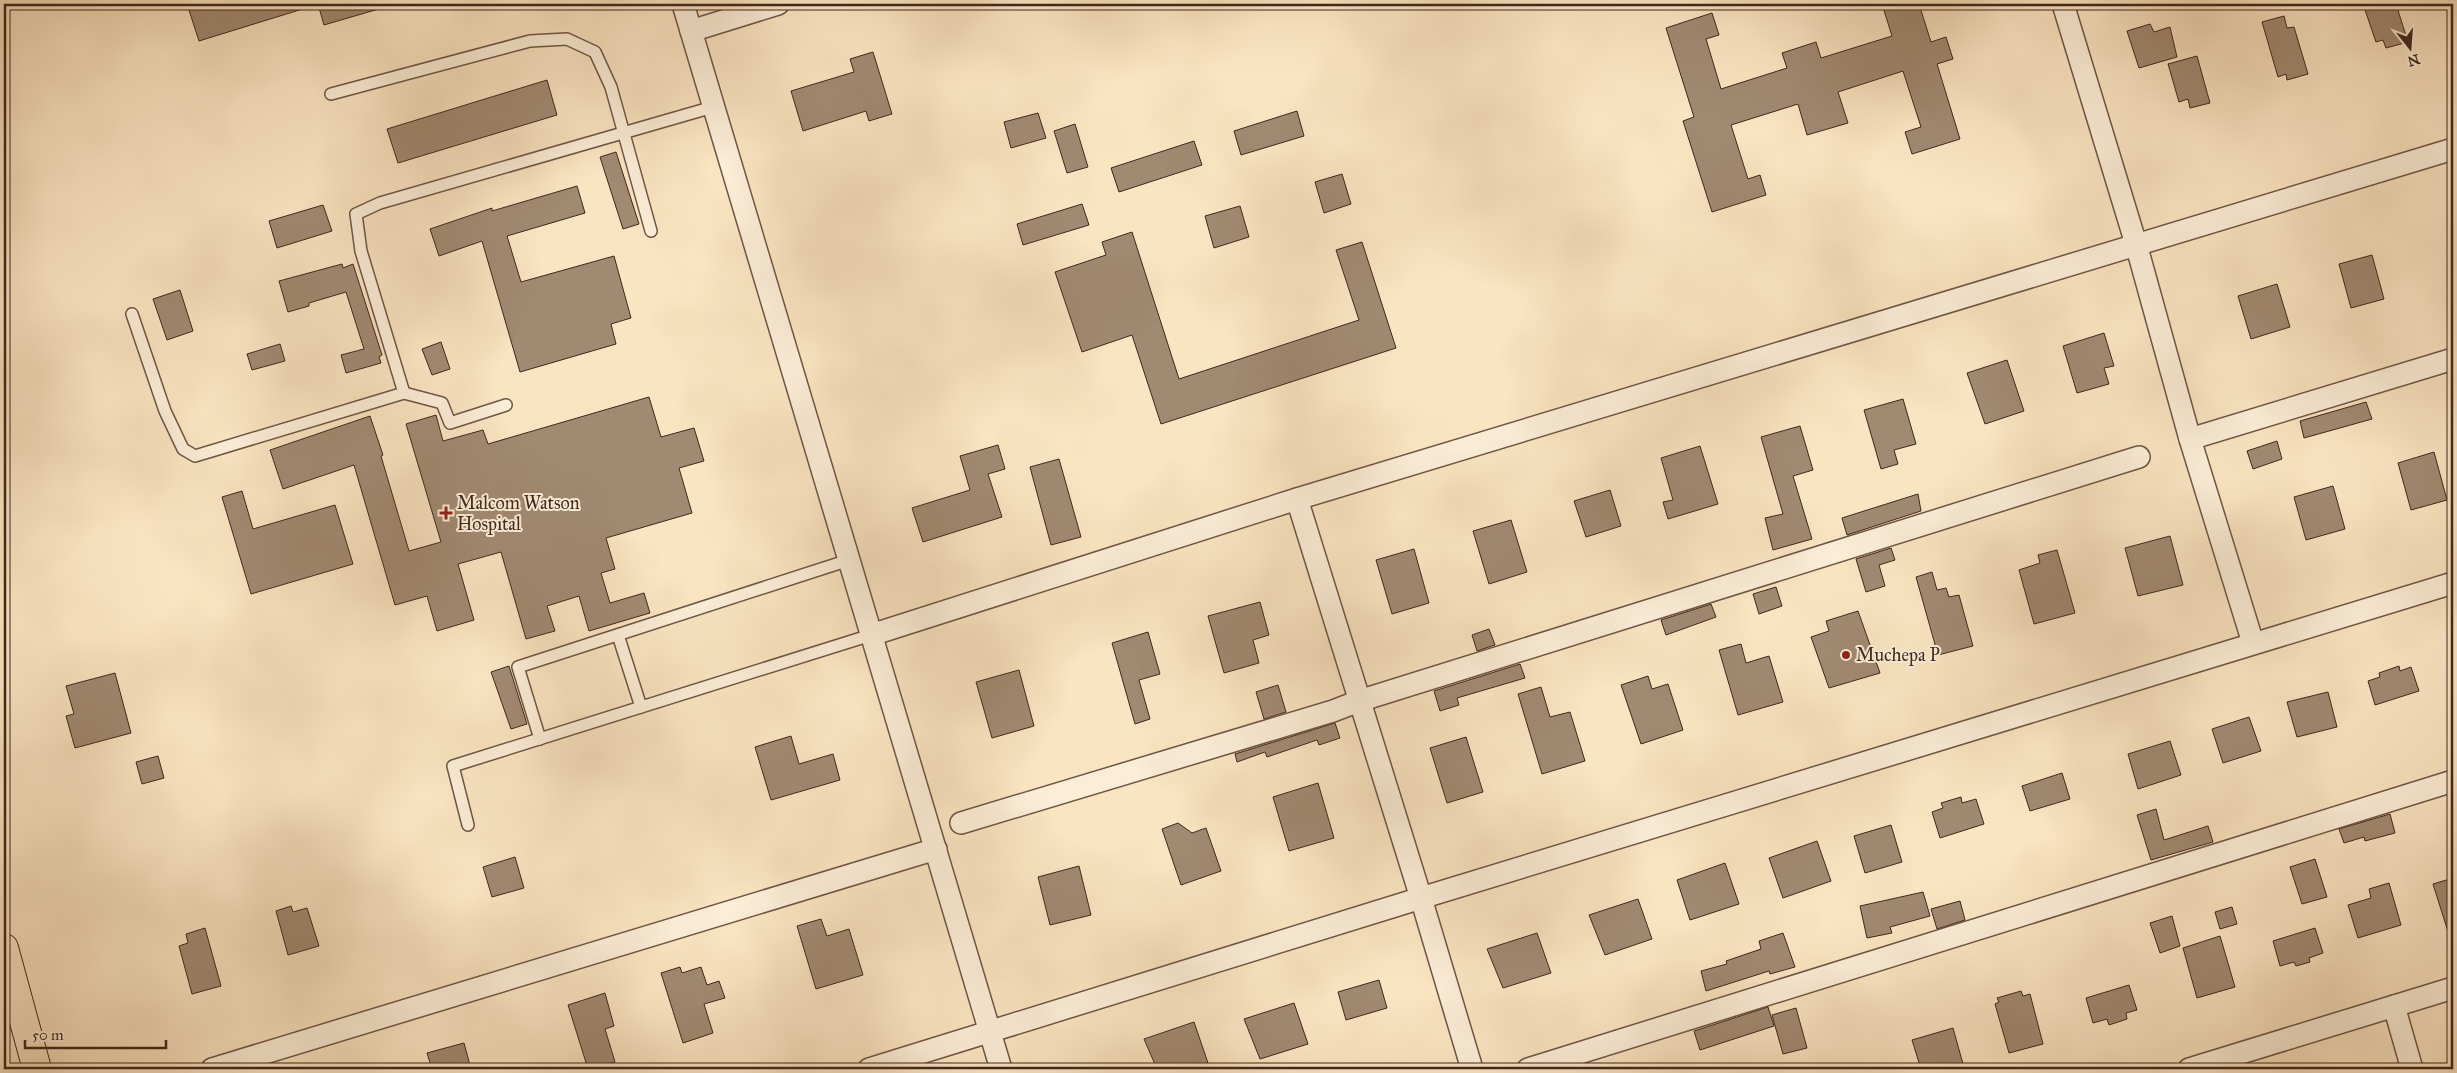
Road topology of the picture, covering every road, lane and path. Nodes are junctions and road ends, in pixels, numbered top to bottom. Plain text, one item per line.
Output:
1 (683, 4) edge
2 (778, 4) edge
3 (2063, 4) edge
4 (691, 31) junction
5 (331, 94) dead end
6 (714, 107) junction
7 (624, 132) junction
8 (2453, 148) edge
9 (651, 231) dead end
10 (2136, 244) junction
11 (132, 314) dead end
12 (2453, 359) edge
13 (404, 392) junction
14 (506, 406) dead end
15 (2190, 439) junction
16 (2139, 456) dead end
17 (1297, 499) junction
18 (849, 560) junction
19 (2453, 583) edge
20 (618, 635) junction
21 (871, 635) junction
22 (2253, 642) junction
23 (1359, 701) junction
24 (642, 707) junction
25 (540, 739) junction
26 (2453, 781) edge
27 (961, 823) dead end
28 (468, 825) dead end
29 (936, 849) junction
30 (1421, 898) junction
31 (4, 948) edge
32 (2453, 988) edge
33 (2394, 1006) junction
34 (990, 1032) junction
35 (37, 1069) edge
36 (212, 1069) edge
37 (869, 1069) edge
38 (1001, 1069) edge
39 (1472, 1069) edge
40 (1528, 1069) edge
41 (2189, 1069) edge
42 (2412, 1069) edge

1 - 4 street
2 - 4 street
3 - 10 street
4 - 6 street
5 - 7 lane
6 - 7 lane
6 - 18 street
7 - 9 lane
7 - 13 lane
8 - 10 street
10 - 15 street
10 - 17 street
11 - 13 lane
12 - 15 street
13 - 14 lane
15 - 22 street
16 - 23 street
17 - 21 street
17 - 23 street
18 - 20 lane
18 - 21 street
19 - 22 street
20 - 24 lane
20 - 25 lane
21 - 24 lane
21 - 29 street
22 - 30 street
23 - 27 street
23 - 30 street
24 - 25 lane
25 - 28 lane
26 - 40 street
29 - 34 street
29 - 36 street
30 - 34 street
30 - 39 street
31 - 35 main road
32 - 33 street
33 - 41 street
33 - 42 street
34 - 37 street
34 - 38 street

